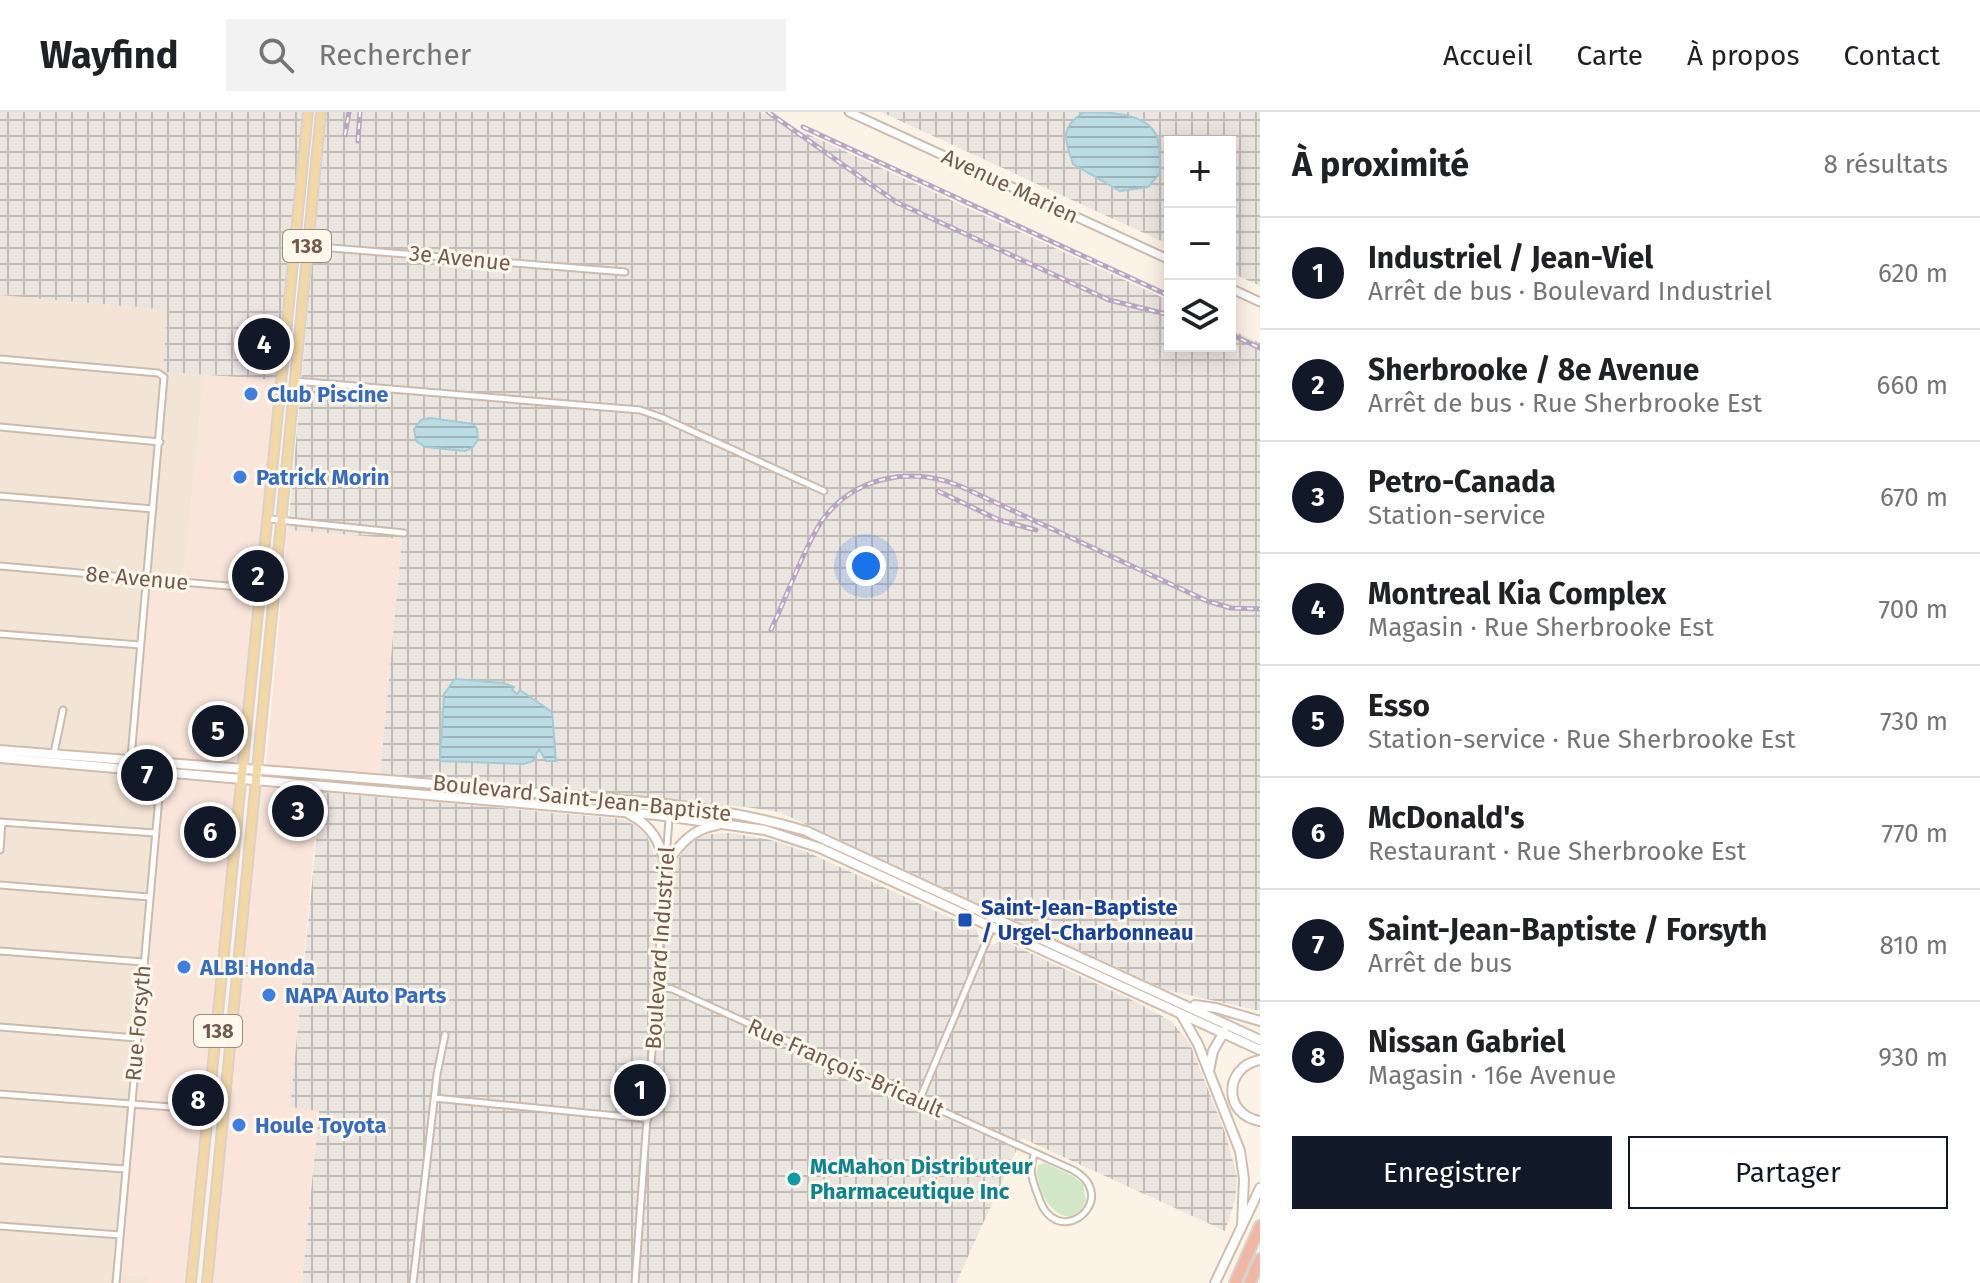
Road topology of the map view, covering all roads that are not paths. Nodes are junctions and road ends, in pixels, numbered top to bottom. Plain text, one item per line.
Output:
1 (308, 112) edge
2 (321, 112) edge
3 (849, 112) edge
4 (295, 245) junction
5 (307, 246) junction
6 (1164, 257) edge
7 (625, 272) dead end
8 (1236, 291) edge
9 (1260, 302) edge
10 (0, 359) edge
11 (281, 380) junction
12 (294, 381) junction
13 (0, 427) edge
14 (160, 442) junction
15 (275, 452) junction
16 (287, 453) junction
17 (284, 481) junction
18 (272, 482) junction
19 (824, 491) dead end
20 (0, 496) edge
21 (153, 509) junction
22 (269, 519) junction
23 (281, 521) junction
24 (404, 533) dead end
25 (0, 566) edge
26 (147, 579) junction
27 (262, 588) junction
28 (275, 590) junction
29 (0, 634) edge
30 (140, 645) junction
31 (253, 670) junction
32 (267, 672) junction
33 (63, 710) dead end
34 (0, 750) edge
35 (0, 758) edge
36 (53, 758) junction
37 (130, 765) junction
38 (161, 767) junction
39 (242, 773) junction
40 (257, 774) junction
41 (383, 779) junction
42 (413, 782) junction
43 (382, 790) junction
44 (528, 792) junction
45 (412, 793) junction
46 (527, 803) junction
47 (670, 804) junction
48 (613, 810) junction
49 (669, 816) junction
50 (1, 822) edge
51 (728, 824) junction
52 (155, 833) junction
53 (0, 850) edge
54 (666, 864) junction
55 (0, 885) edge
56 (149, 897) junction
57 (231, 897) junction
58 (245, 899) junction
59 (994, 923) junction
60 (0, 951) edge
61 (143, 962) junction
62 (224, 968) junction
63 (238, 969) junction
64 (306, 973) dead end
65 (657, 986) junction
66 (1187, 1004) junction
67 (1182, 1015) junction
68 (1260, 1021) edge
69 (219, 1023) junction
70 (232, 1024) junction
71 (1230, 1026) junction
72 (0, 1027) edge
73 (1223, 1033) junction
74 (445, 1035) dead end
75 (137, 1038) junction
76 (1260, 1040) edge
77 (1260, 1050) edge
78 (1260, 1060) edge
79 (214, 1064) junction
80 (228, 1065) junction
81 (1209, 1071) junction
82 (0, 1094) edge
83 (434, 1098) junction
84 (919, 1101) junction
85 (132, 1104) junction
86 (208, 1109) junction
87 (224, 1111) junction
88 (648, 1119) junction
89 (1260, 1121) edge
90 (1035, 1153) junction
91 (0, 1160) edge
92 (125, 1169) junction
93 (1260, 1188) edge
94 (0, 1226) edge
95 (1242, 1226) junction
96 (1260, 1226) edge
97 (120, 1235) junction
98 (1260, 1259) edge
99 (191, 1281) edge
100 (207, 1281) edge
101 (116, 1283) edge
102 (413, 1283) edge
103 (635, 1283) edge
104 (1215, 1283) edge
105 (1235, 1283) edge
106 (1250, 1283) edge

1 - 4 main road, 138
2 - 5 main road, 138
3 - 6 street, Avenue Marien
4 - 5 street, 3e Avenue
4 - 11 main road, 138
5 - 7 street, 3e Avenue
5 - 12 main road, 138
8 - 9 street
10 - 14 street
11 - 12 main road
11 - 15 main road, 138
12 - 16 main road, 138
12 - 19 street
13 - 14 street
14 - 21 street
15 - 16 main road
15 - 18 main road, 138
16 - 17 main road, 138
17 - 18 main road
17 - 23 main road, 138
18 - 22 main road, 138
20 - 21 street
21 - 26 street
22 - 23 street
22 - 27 main road, 138
23 - 24 street
23 - 28 main road, 138
25 - 26 street, 8e Avenue
26 - 27 street, 8e Avenue
26 - 30 street
27 - 28 street, 8e Avenue
27 - 31 main road, 138
28 - 32 main road, 138
29 - 30 street
30 - 37 street
31 - 32 main road
31 - 39 main road, 138
32 - 40 main road, 138
33 - 36 street
34 - 36 main road, Boulevard Saint-Jean-Baptiste
35 - 36 main road, Boulevard Saint-Jean-Baptiste
36 - 37 main road, Boulevard Saint-Jean-Baptiste
37 - 38 main road, Boulevard Saint-Jean-Baptiste
38 - 39 main road, Boulevard Saint-Jean-Baptiste
38 - 52 street, Rue Forsyth
39 - 40 main road, Boulevard Saint-Jean-Baptiste
39 - 57 main road, 138
40 - 41 main road, Boulevard Saint-Jean-Baptiste
40 - 43 main road, Boulevard Saint-Jean-Baptiste
40 - 58 main road, 138
41 - 42 main road, Boulevard Saint-Jean-Baptiste
41 - 43 main road
42 - 44 main road, Boulevard Saint-Jean-Baptiste
42 - 45 main road
43 - 45 main road, Boulevard Saint-Jean-Baptiste
44 - 46 main road
44 - 47 main road, Boulevard Saint-Jean-Baptiste
45 - 46 main road, Boulevard Saint-Jean-Baptiste
46 - 48 main road, Boulevard Saint-Jean-Baptiste
47 - 49 street, Boulevard Industriel
47 - 59 main road, Boulevard Saint-Jean-Baptiste
48 - 49 main road, Boulevard Saint-Jean-Baptiste
48 - 54 main road
49 - 51 main road, Boulevard Saint-Jean-Baptiste
49 - 54 street, Boulevard Industriel
50 - 52 street
50 - 53 street
51 - 54 main road
51 - 59 main road, Boulevard Saint-Jean-Baptiste
52 - 56 street, Rue Forsyth
54 - 65 street, Boulevard Industriel
55 - 56 street
56 - 61 street, Rue Forsyth
57 - 58 main road
57 - 62 main road, 138
58 - 63 main road, 138
59 - 66 main road, Boulevard Saint-Jean-Baptiste
59 - 67 main road, Boulevard Saint-Jean-Baptiste
59 - 84 street
60 - 61 street
61 - 75 street, Rue Forsyth
62 - 63 street
62 - 69 main road, 138
63 - 64 street
63 - 70 main road, 138
65 - 84 street, Rue François-Bricault
65 - 88 street, Boulevard Industriel
66 - 68 main road
66 - 71 main road, Boulevard Saint-Jean-Baptiste
67 - 73 main road, Boulevard Saint-Jean-Baptiste
67 - 81 main road
69 - 70 main road
69 - 79 main road, 138
70 - 80 main road, 138
71 - 73 main road
71 - 76 main road, Boulevard Saint-Jean-Baptiste
72 - 75 street
73 - 77 main road, Boulevard Saint-Jean-Baptiste
73 - 81 main road
74 - 83 street
75 - 85 street, Rue Forsyth
78 - 89 main road
79 - 80 main road
79 - 86 main road, 138
80 - 87 main road, 138
81 - 95 main road
82 - 85 street
83 - 88 street
83 - 102 street
84 - 90 street, Rue François-Bricault
85 - 86 street
85 - 92 street, Rue Forsyth
86 - 87 street
86 - 99 main road, 138
87 - 100 main road, 138
88 - 103 street, Boulevard Industriel
90 - 90 street, Rue François-Bricault
91 - 92 street
92 - 97 street, Rue Forsyth
93 - 95 main road
94 - 97 street
95 - 104 main road
96 - 105 highway
97 - 101 street, Rue Forsyth
98 - 106 highway
99 - 100 main road

